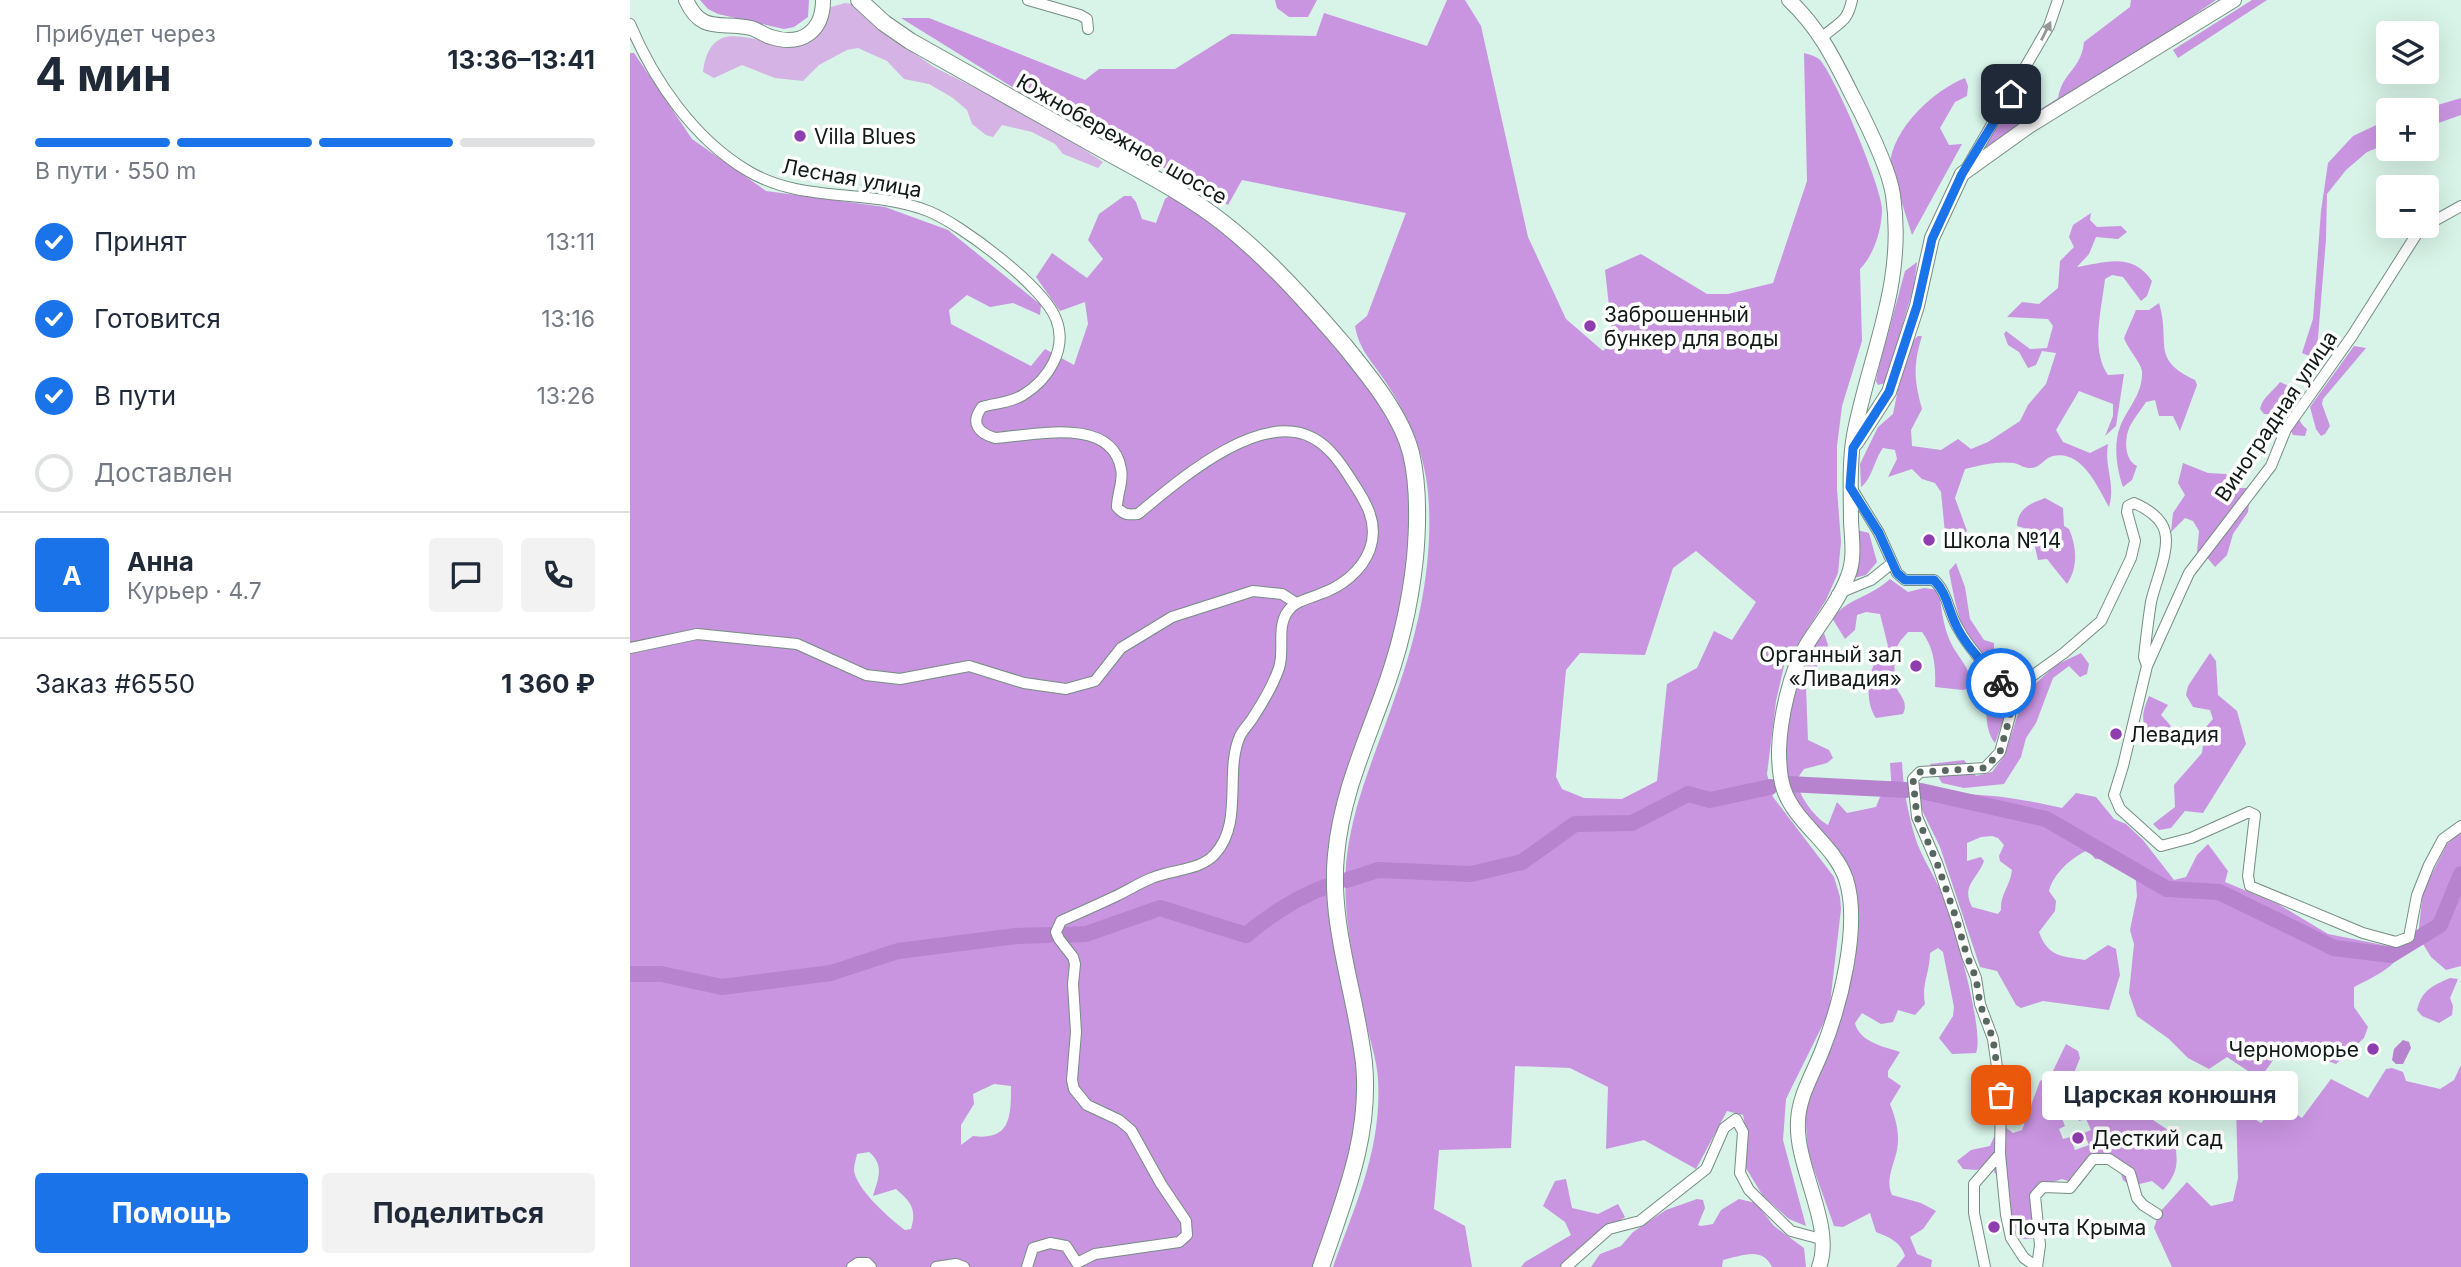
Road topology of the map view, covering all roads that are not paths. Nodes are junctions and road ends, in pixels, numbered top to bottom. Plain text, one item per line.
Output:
1 (685, 0) edge
2 (833, 0) edge
3 (859, 0) edge
4 (869, 0) edge
5 (1028, 0) edge
6 (1779, 0) edge
7 (1789, 0) edge
8 (1852, 0) edge
9 (2058, 0) edge
10 (2234, 0) edge
11 (823, 7) edge
12 (630, 24) edge
13 (1088, 29) dead end
14 (1821, 40) junction
15 (1962, 174) junction
16 (1171, 183) junction
17 (2461, 206) edge
18 (2439, 218) edge
19 (2414, 238) edge
20 (1865, 384) junction
21 (1891, 387) junction
22 (1851, 444) junction
23 (1844, 471) junction
24 (1850, 487) junction
25 (1891, 564) junction
26 (1837, 594) junction
27 (1296, 603) junction
28 (630, 648) edge
29 (2147, 666) junction
30 (2010, 692) junction
31 (2461, 826) edge
32 (2000, 1154) junction
33 (2157, 1214) dead end
34 (1819, 1239) junction
35 (852, 1267) edge
36 (871, 1267) edge
37 (936, 1267) edge
38 (964, 1267) edge
39 (1027, 1267) edge
40 (1321, 1267) edge
41 (1328, 1267) edge
42 (1566, 1267) edge
43 (1819, 1267) edge
44 (1985, 1267) edge

1 - 11 main road
2 - 11 main road
3 - 16 highway, Южнобережное шоссе
4 - 16 highway, Южнобережное шоссе
5 - 13 street
6 - 14 main road
7 - 14 main road
8 - 14 street
15 -> 9 street
10 - 15 main road
12 - 27 street, Лесная улица
14 - 20 main road
15 - 21 main road
16 - 40 highway, Южнобережное шоссе
16 - 41 highway, Южнобережное шоссе
17 - 18 street, Виноградная улица
19 - 29 street, Виноградная улица
20 - 21 main road
20 - 22 main road
21 - 22 main road
22 - 23 main road
22 - 24 main road
23 - 24 main road
23 - 26 main road
24 - 25 street
24 - 26 main road
25 - 26 street
25 - 30 street
26 - 34 main road
27 - 28 street
27 - 39 street
29 - 30 street
29 - 31 street, Виноградная улица
30 - 32 street
32 - 33 street
32 - 44 street
34 - 42 street
34 - 43 main road
35 - 36 street
37 - 38 street

